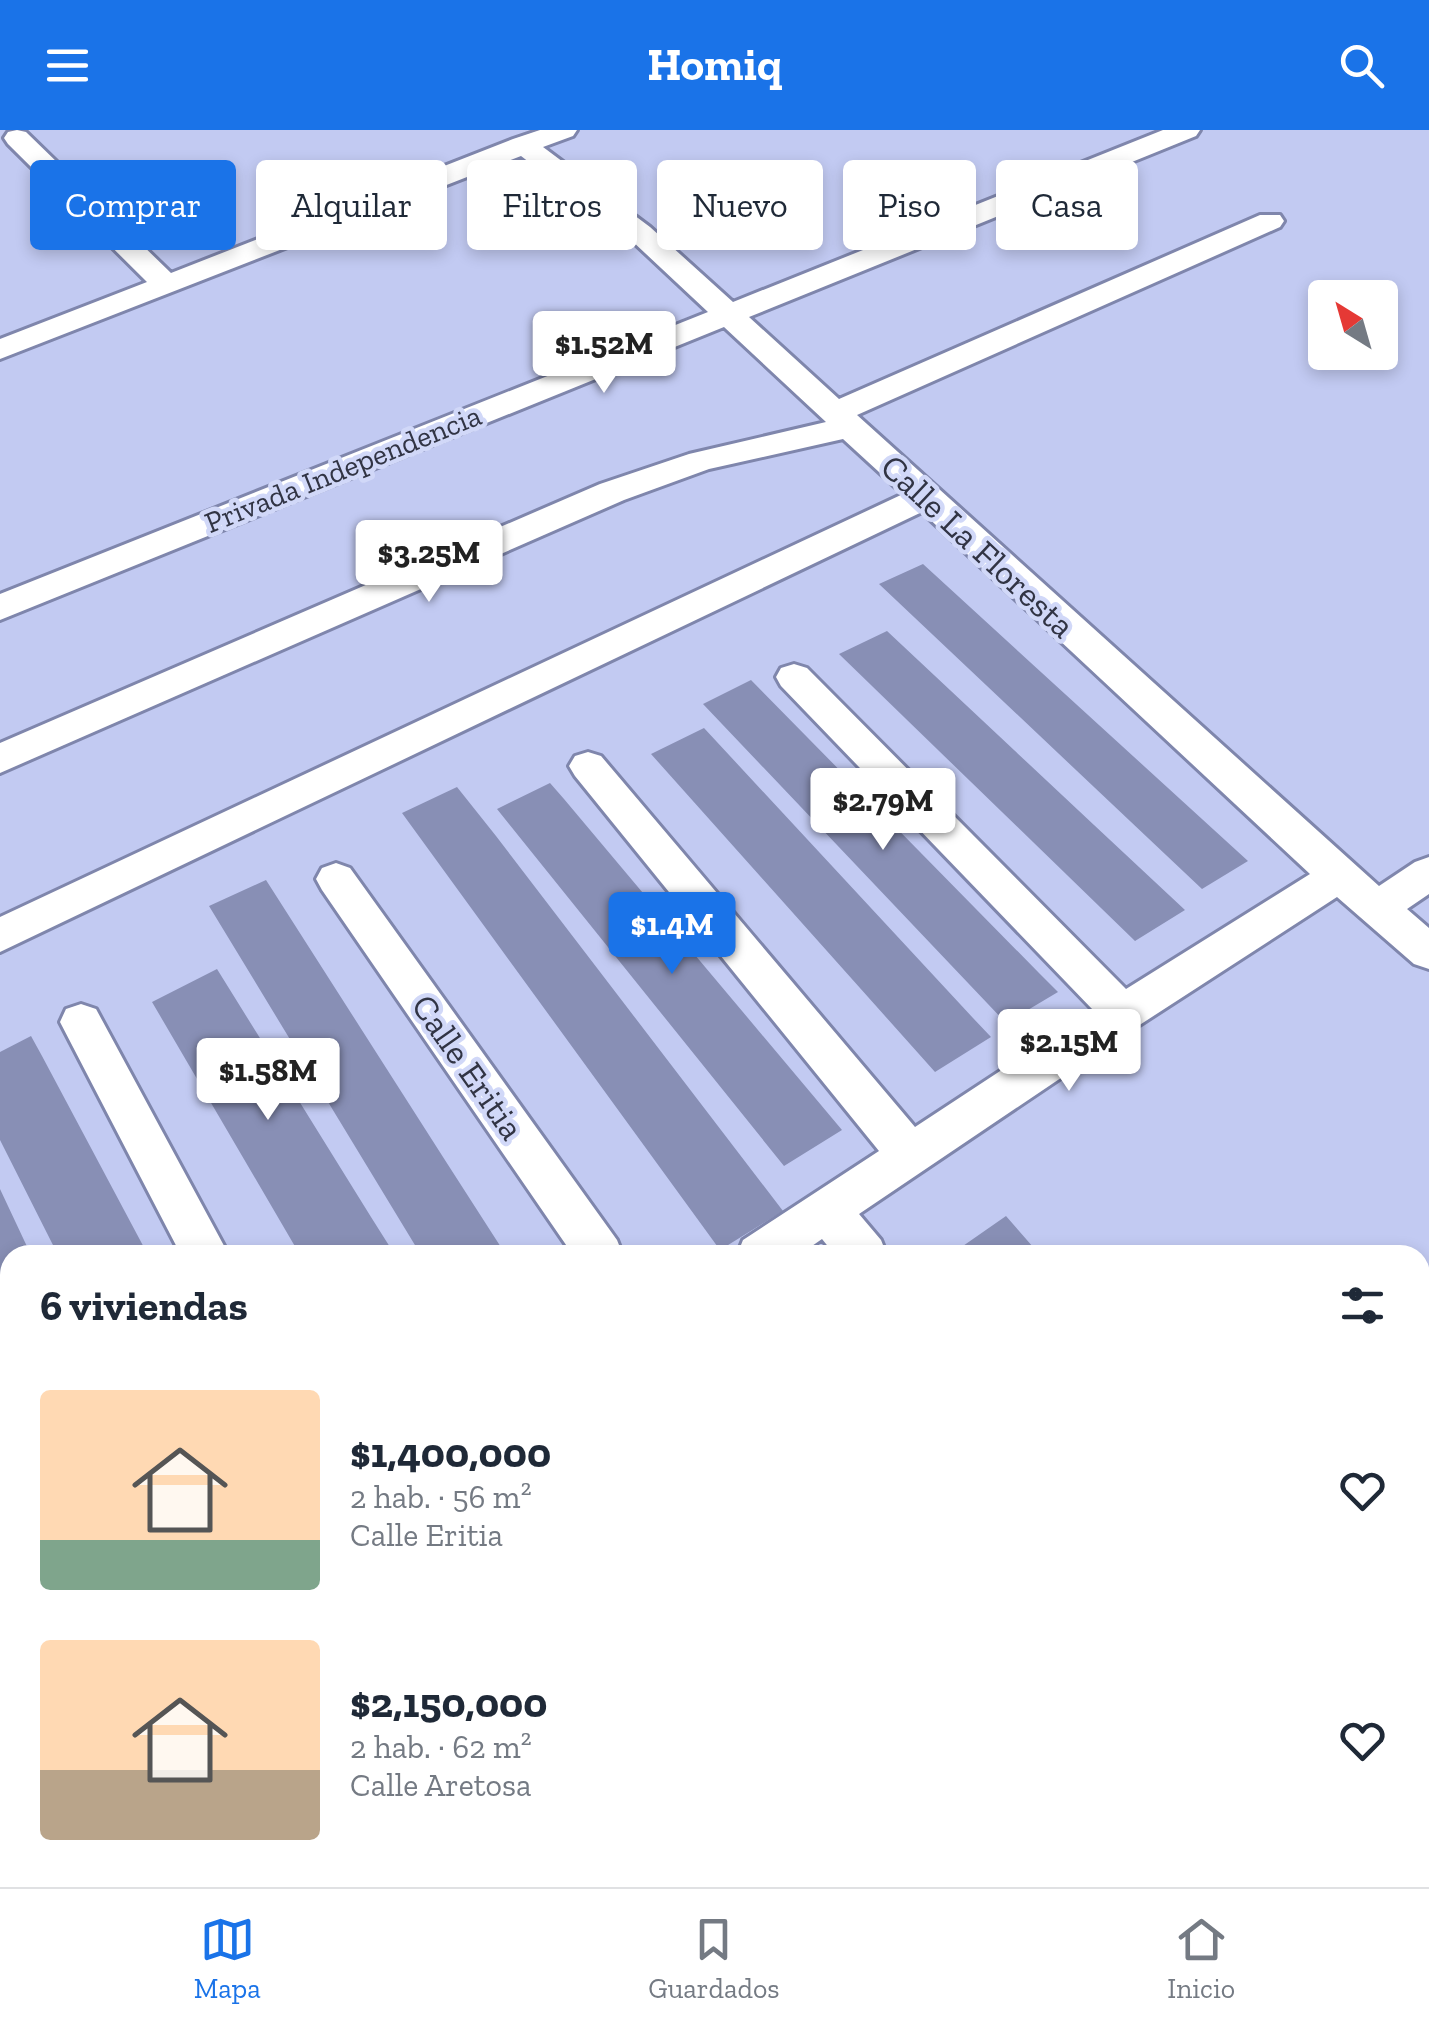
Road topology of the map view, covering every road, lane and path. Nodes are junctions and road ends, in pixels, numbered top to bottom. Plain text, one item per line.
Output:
1 (564, 130) edge
2 (1187, 130) edge
3 (17, 138) dead end
4 (523, 145) junction
5 (1270, 221) dead end
6 (166, 284) junction
7 (726, 313) junction
8 (0, 350) edge
9 (842, 420) junction
10 (926, 498) junction
11 (0, 608) edge
12 (794, 677) dead end
13 (0, 758) edge
14 (588, 766) dead end
15 (1429, 873) edge
16 (1340, 875) junction
17 (336, 878) dead end
18 (1377, 908) junction
19 (0, 935) edge
20 (1429, 952) edge
21 (1123, 1013) junction
22 (81, 1022) dead end
23 (911, 1156) junction
24 (827, 1210) junction
25 (201, 1245) edge
26 (593, 1245) edge
27 (775, 1245) edge
28 (856, 1245) edge

1 - 4 street
2 - 7 street, Privada Independencia
3 - 6 street
4 - 6 street
4 - 7 street, Calle La Floresta
5 - 9 street
6 - 8 street
7 - 9 street, Calle La Floresta
7 - 11 street, Privada Independencia
9 - 10 street, Calle La Floresta
9 - 13 street
10 - 16 street, Calle La Floresta
10 - 19 street
12 - 21 street
14 - 23 street
15 - 18 street
16 - 18 street, Calle La Floresta
16 - 21 street
17 - 26 street, Calle Eritia
18 - 20 street, Calle La Floresta
21 - 23 street
22 - 25 street
23 - 24 street
24 - 27 street
24 - 28 street

